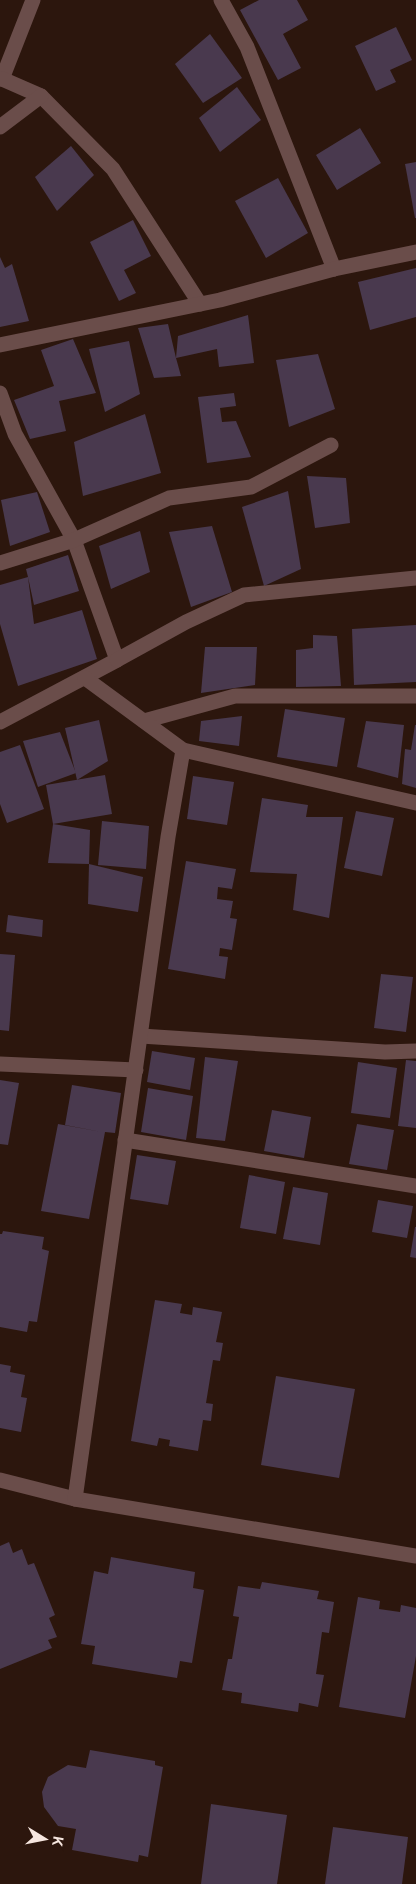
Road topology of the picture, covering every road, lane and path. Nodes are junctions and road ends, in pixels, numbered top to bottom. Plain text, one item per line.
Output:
1 (32, 0) edge
2 (221, 0) edge
3 (1, 79) edge
4 (41, 96) junction
5 (0, 127) edge
6 (416, 252) edge
7 (334, 269) junction
8 (200, 304) junction
9 (0, 345) edge
10 (0, 394) edge
11 (331, 446) dead end
12 (74, 540) junction
13 (0, 563) edge
14 (416, 578) edge
15 (117, 660) junction
16 (85, 678) junction
17 (416, 696) edge
18 (144, 721) junction
19 (0, 722) edge
20 (183, 750) junction
21 (416, 803) edge
22 (141, 1036) junction
23 (416, 1051) edge
24 (0, 1064) edge
25 (136, 1070) junction
26 (125, 1140) junction
27 (416, 1186) edge
28 (0, 1480) edge
29 (75, 1499) junction
30 (416, 1556) edge

1 - 3 street
2 - 7 street
3 - 4 street
4 - 5 street
4 - 8 street
6 - 7 street
7 - 8 street
8 - 9 street
10 - 12 street
11 - 12 street
12 - 13 street
12 - 15 street
14 - 15 street
15 - 16 street
16 - 18 street
16 - 19 street
17 - 18 street
18 - 20 street
20 - 21 street
20 - 22 street
22 - 23 street
22 - 25 street
24 - 25 street
25 - 26 street
26 - 27 street
26 - 29 street
28 - 29 street
29 - 30 street

